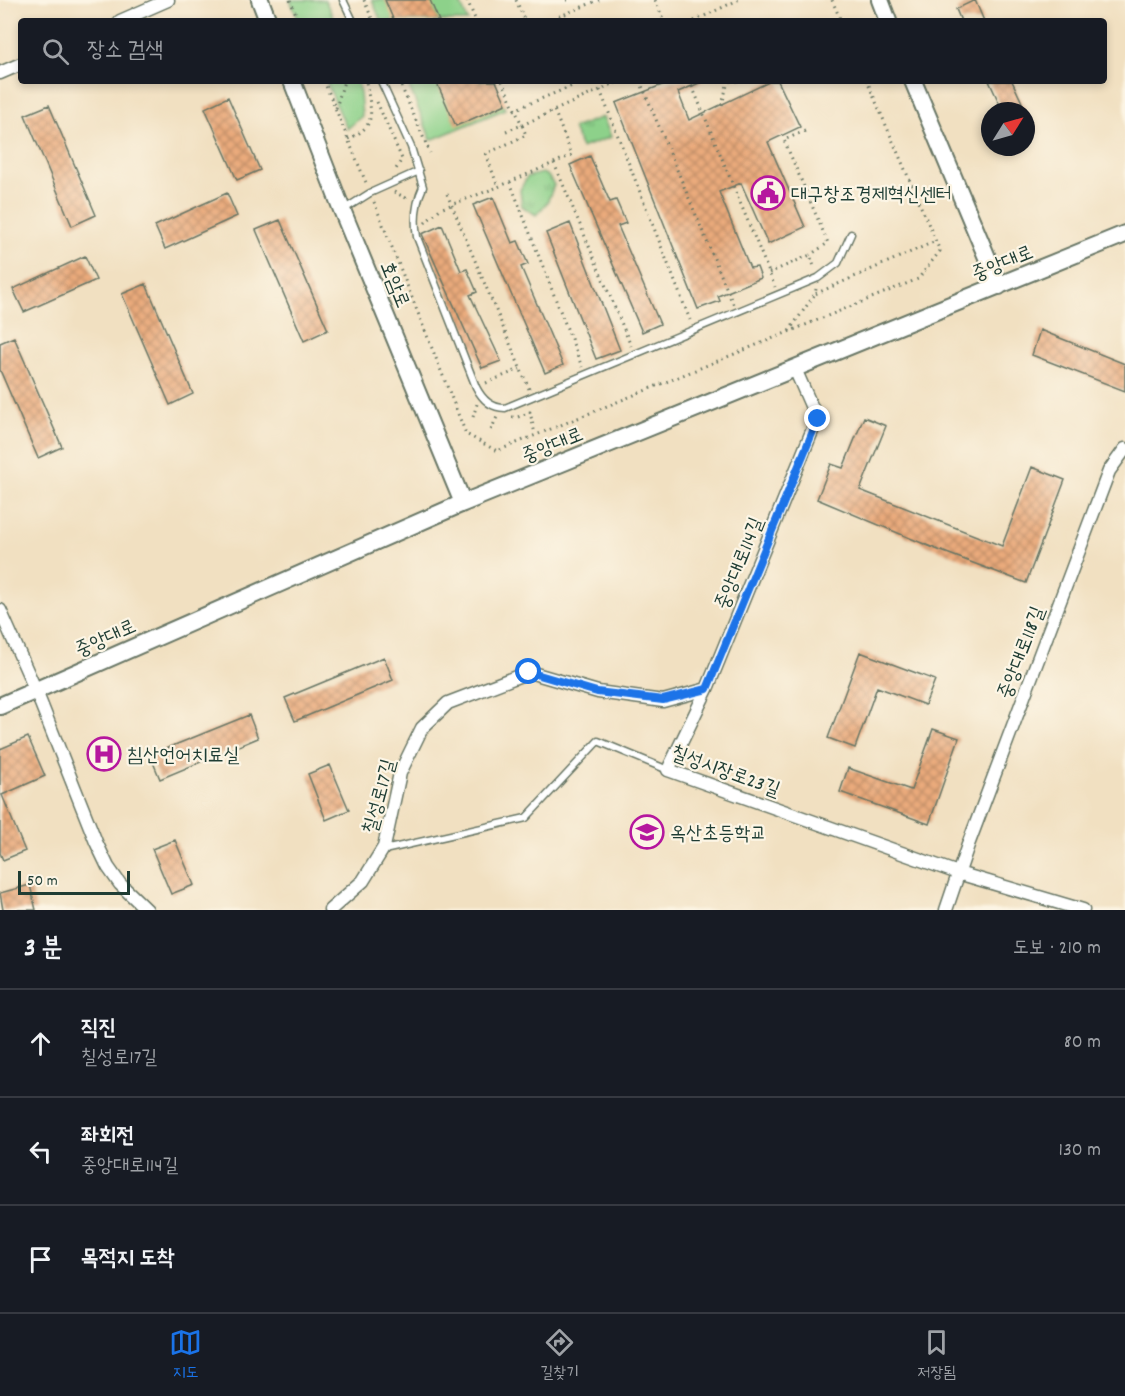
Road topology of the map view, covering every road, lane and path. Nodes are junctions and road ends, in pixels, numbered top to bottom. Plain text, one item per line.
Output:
1 (168, 0) edge
2 (260, 0) edge
3 (290, 0) edge
4 (343, 0) edge
5 (363, 0) edge
6 (467, 0) edge
7 (516, 0) edge
8 (599, 0) edge
9 (655, 0) edge
10 (738, 0) edge
11 (832, 0) edge
12 (880, 0) edge
13 (127, 18) edge
14 (267, 18) edge
15 (298, 18) edge
16 (352, 18) edge
17 (372, 18) edge
18 (475, 18) edge
19 (524, 18) edge
20 (555, 18) edge
21 (663, 18) edge
22 (700, 18) edge
23 (840, 18) edge
24 (887, 18) edge
25 (18, 65) edge
26 (0, 73) edge
27 (293, 84) edge
28 (325, 84) edge
29 (343, 84) edge
30 (367, 84) edge
31 (369, 84) edge
32 (382, 84) edge
33 (400, 84) edge
34 (503, 84) edge
35 (577, 84) edge
36 (614, 84) edge
37 (641, 84) edge
38 (691, 84) edge
39 (728, 84) edge
40 (868, 84) edge
41 (915, 84) edge
42 (600, 90) junction
43 (373, 91) dead end
44 (377, 101) dead end
45 (722, 105) dead end
46 (335, 109) junction
47 (514, 110) junction
48 (554, 111) junction
49 (522, 125) junction
50 (805, 130) dead end
51 (506, 131) dead end
52 (348, 139) junction
53 (430, 153) dead end
54 (554, 162) junction
55 (395, 171) dead end
56 (420, 171) junction
57 (510, 182) junction
58 (498, 187) junction
59 (370, 193) junction
60 (447, 195) dead end
61 (451, 204) junction
62 (342, 210) junction
63 (416, 231) junction
64 (851, 234) dead end
65 (1125, 234) edge
66 (810, 255) dead end
67 (999, 286) junction
68 (815, 294) dead end
69 (778, 295) junction
70 (736, 312) junction
71 (694, 330) junction
72 (789, 332) junction
73 (634, 355) junction
74 (520, 369) junction
75 (795, 369) junction
76 (585, 375) junction
77 (476, 387) junction
78 (533, 397) junction
79 (477, 403) dead end
80 (473, 417) dead end
81 (497, 417) dead end
82 (491, 430) dead end
83 (1125, 449) edge
84 (463, 503) junction
85 (0, 610) edge
86 (707, 689) junction
87 (36, 691) junction
88 (0, 706) edge
89 (668, 770) junction
90 (382, 850) junction
91 (958, 873) junction
92 (147, 910) edge
93 (330, 910) edge
94 (946, 910) edge
95 (1083, 910) edge

1 - 13 street
2 - 14 main road
3 - 15 path
4 - 16 lane
5 - 17 path
6 - 18 path
7 - 19 path
8 - 20 path
9 - 21 path
10 - 22 path
11 - 23 path
12 - 24 main road
25 - 26 street
27 - 62 main road, 호암로
28 - 46 path
29 - 46 path
30 - 52 path
31 - 43 path
32 - 56 lane
33 - 53 path
34 - 47 path
35 - 47 path
36 - 42 path
37 - 70 path
38 - 69 path
39 - 45 path
40 - 72 path
41 - 67 main road
42 - 48 path
42 - 71 path
44 - 55 path
46 - 52 path
47 - 49 path
48 - 49 path
48 - 54 path
49 - 51 path
49 - 58 path
50 - 66 path
52 - 59 path
54 - 57 path
54 - 73 path
56 - 59 lane
56 - 63 lane
57 - 58 path
57 - 76 path
58 - 61 path
59 - 62 lane
59 - 72 path
60 - 61 path
61 - 63 path
61 - 74 path
62 - 84 main road, 호암로
63 - 77 lane
64 - 69 lane
65 - 67 main road, 중앙대로
67 - 75 main road, 중앙대로
68 - 72 path
69 - 70 lane
70 - 71 lane
71 - 73 lane
73 - 76 lane
74 - 77 path
74 - 78 path
75 - 84 main road, 중앙대로
75 - 86 street, 중앙대로114길
76 - 78 lane
77 - 78 lane
79 - 80 path
81 - 82 path
83 - 91 street, 중앙대로118길
84 - 87 main road, 중앙대로
85 - 87 street
86 - 89 street, 중앙대로114길
86 - 90 street, 칠성로17길
87 - 88 main road, 중앙대로
87 - 92 street
89 - 90 lane, 칠성시장로23길
89 - 91 street, 칠성시장로23길
90 - 93 street, 칠성로17길
91 - 94 street, 중앙대로118길
91 - 95 street, 칠성시장로23길

